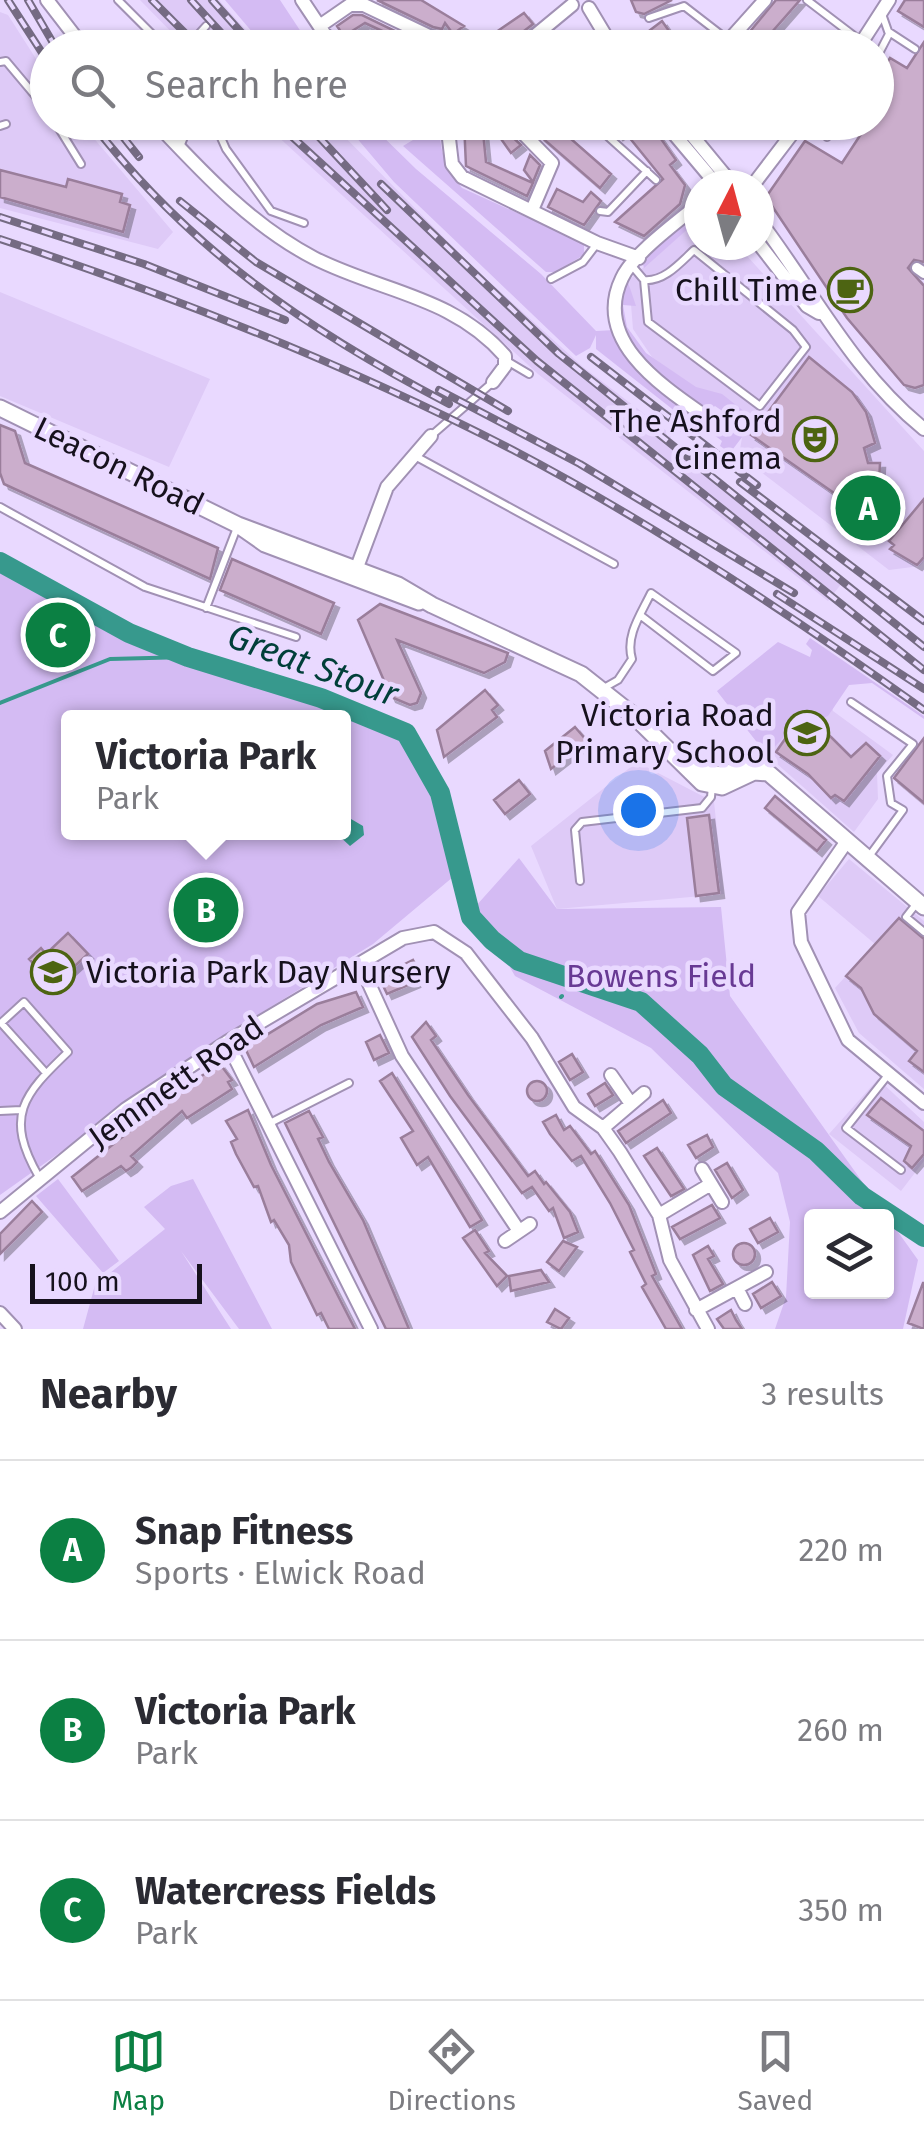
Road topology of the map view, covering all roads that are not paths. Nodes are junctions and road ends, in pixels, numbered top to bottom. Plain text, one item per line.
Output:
1 (46, 0) edge
2 (118, 0) edge
3 (302, 0) edge
4 (765, 0) edge
5 (808, 0) edge
6 (571, 2) edge
7 (887, 3) edge
8 (592, 4) edge
9 (649, 18) dead end
10 (320, 25) junction
11 (206, 26) dead end
12 (70, 30) edge
13 (148, 30) edge
14 (202, 30) edge
15 (323, 30) edge
16 (416, 30) edge
17 (540, 30) edge
18 (605, 30) edge
19 (710, 30) edge
20 (738, 30) edge
21 (843, 30) edge
22 (870, 30) edge
23 (888, 30) edge
24 (894, 36) edge
25 (915, 48) dead end
26 (0, 62) edge
27 (30, 90) edge
28 (66, 140) edge
29 (173, 140) edge
30 (183, 140) edge
31 (222, 140) edge
32 (450, 140) edge
33 (530, 140) edge
34 (612, 140) edge
35 (685, 140) joint
36 (788, 140) edge
37 (180, 148) junction
38 (81, 164) dead end
39 (706, 170) edge
40 (717, 170) edge
41 (765, 170) edge
42 (647, 171) junction
43 (656, 180) dead end
44 (532, 210) junction
45 (600, 211) dead end
46 (684, 218) edge
47 (304, 223) dead end
48 (774, 242) edge
49 (597, 243) junction
50 (771, 260) edge
51 (636, 262) junction
52 (551, 280) dead end
53 (644, 280) junction
54 (822, 314) junction
55 (506, 360) junction
56 (529, 374) dead end
57 (492, 382) joint
58 (0, 408) edge
59 (724, 418) dead end
60 (924, 429) edge
61 (431, 436) joint
62 (415, 456) junction
63 (0, 507) edge
64 (238, 525) junction
65 (614, 564) dead end
66 (354, 574) junction
67 (206, 608) junction
68 (640, 615) junction
69 (296, 638) dead end
70 (602, 690) junction
71 (850, 702) dead end
72 (712, 780) junction
73 (847, 840) junction
74 (867, 858) junction
75 (580, 882) dead end
76 (921, 904) edge
77 (924, 932) edge
78 (360, 964) junction
79 (227, 1042) junction
80 (46, 1073) junction
81 (889, 1074) junction
82 (611, 1076) dead end
83 (349, 1083) dead end
84 (644, 1093) dead end
85 (629, 1101) junction
86 (924, 1104) edge
87 (21, 1110) junction
88 (0, 1111) edge
89 (268, 1125) junction
90 (603, 1128) junction
91 (702, 1169) dead end
92 (902, 1170) dead end
93 (42, 1180) junction
94 (711, 1184) junction
95 (722, 1202) dead end
96 (0, 1212) edge
97 (658, 1215) junction
98 (505, 1241) dead end
99 (766, 1272) dead end
100 (736, 1288) junction
101 (745, 1304) dead end
102 (696, 1310) junction
103 (0, 1313) edge
104 (15, 1329) edge
105 (371, 1329) edge
106 (708, 1329) edge

1 - 12 street
2 - 13 lane
3 - 10 street
4 - 20 street
5 - 21 lane
6 - 8 street
6 - 17 street
7 - 22 street
7 - 23 lane
8 - 18 street
9 - 19 lane
10 - 15 street
10 - 16 street
11 - 14 lane
24 - 25 lane
26 - 27 lane
28 - 38 lane
29 - 37 street
30 - 37 lane
31 - 47 lane
32 - 44 street
33 - 44 street
34 - 42 lane
35 - 39 street
35 - 40 street
36 - 41 street
37 - 55 street
42 - 43 lane
42 - 45 lane
44 - 49 street
46 - 51 street
48 - 54 street
49 - 51 street
49 - 52 lane
50 - 54 street
51 - 53 lane
51 - 59 street
53 - 53 lane
54 - 60 street
55 - 56 lane
55 - 57 street
57 - 61 lane
58 - 64 street, Leacon Road
61 - 62 street
62 - 65 lane
62 - 66 street
63 - 67 lane
64 - 66 street, Leacon Road
64 - 67 lane
66 - 70 street, Leacon Road
67 - 69 lane
68 - 68 lane
68 - 70 lane
70 - 72 street, Leacon Road
71 - 74 lane
72 - 73 street
72 - 75 lane
73 - 74 street
73 - 81 street
74 - 76 street
76 - 77 lane
78 - 79 street, Jemmett Road
78 - 90 street
78 - 98 street
79 - 89 street
79 - 93 street, Jemmett Road
80 - 80 lane
80 - 87 lane
81 - 86 street
81 - 92 lane
82 - 85 street
83 - 89 lane
84 - 85 street
85 - 90 street
87 - 88 lane
87 - 93 lane
89 - 105 street
90 - 97 street
91 - 94 street
93 - 96 street, Jemmett Road
94 - 95 street
94 - 97 street
97 - 102 street
99 - 100 street
100 - 101 street
100 - 102 street
102 - 106 street
103 - 104 street

